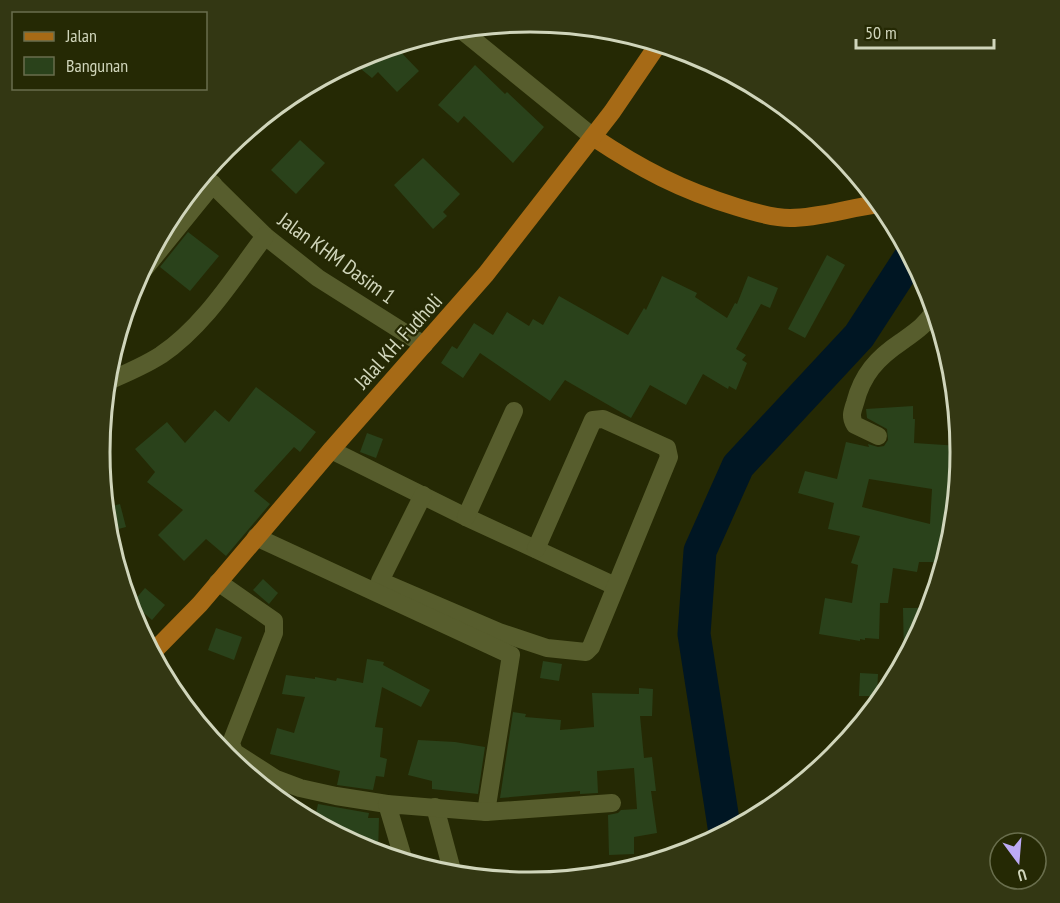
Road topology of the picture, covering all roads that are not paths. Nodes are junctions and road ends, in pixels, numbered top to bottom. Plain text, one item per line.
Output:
1 (469, 36) edge
2 (654, 51) edge
3 (593, 137) junction
4 (210, 181) edge
5 (870, 206) edge
6 (265, 236) junction
7 (929, 318) edge
8 (424, 345) junction
9 (117, 377) edge
10 (514, 411) dead end
11 (878, 436) dead end
12 (331, 450) junction
13 (423, 495) junction
14 (466, 517) junction
15 (256, 537) junction
16 (536, 549) junction
17 (218, 582) junction
18 (615, 586) junction
19 (158, 647) edge
20 (232, 747) edge
21 (244, 758) edge
22 (612, 803) dead end
23 (387, 804) junction
24 (435, 807) junction
25 (486, 812) junction
26 (401, 851) edge
27 (450, 863) edge

1 - 3 street
2 - 3 main road, Jalal KH. Fudholi
3 - 5 main road
3 - 8 main road, Jalal KH. Fudholi
4 - 6 street, Jalan KHM Dasim 1
6 - 8 street, Jalan KHM Dasim 1
6 - 9 street
7 - 11 street
8 - 12 main road, Jalal KH. Fudholi
10 - 14 street
12 - 13 street
12 - 15 main road, Jalal KH. Fudholi
13 - 14 street
13 - 18 street
14 - 16 street
15 - 17 main road, Jalal KH. Fudholi
15 - 25 street
16 - 18 street
16 - 18 street
17 - 19 main road, Jalal KH. Fudholi
17 - 20 street
21 - 23 street
22 - 25 street
23 - 24 street
23 - 26 street
24 - 25 street
24 - 27 street

